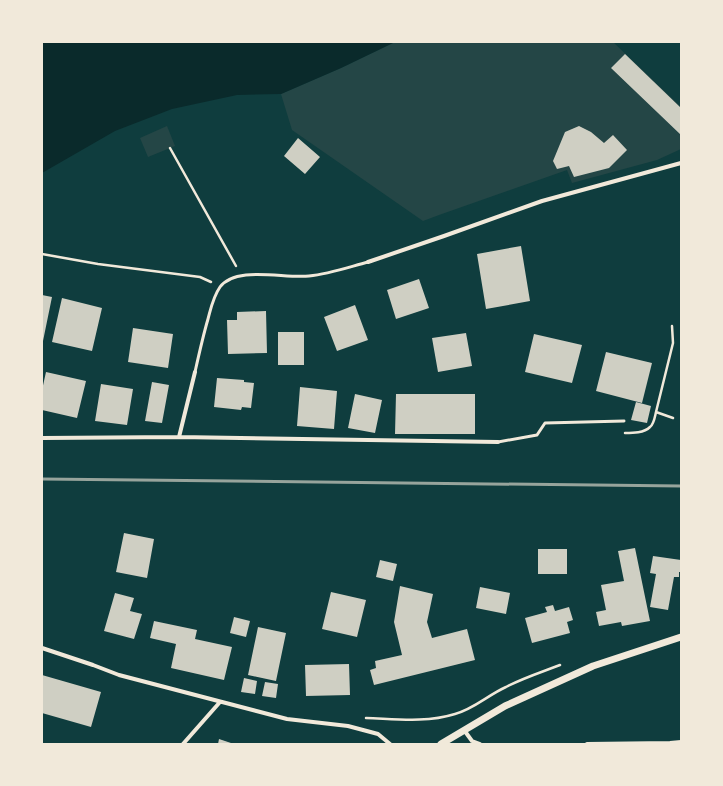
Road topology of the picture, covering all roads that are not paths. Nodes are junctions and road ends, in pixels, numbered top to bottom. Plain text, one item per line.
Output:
1 (681, 163) edge
2 (368, 262) joint
3 (195, 372) joint
4 (624, 421) dead end
5 (179, 436) junction
6 (42, 438) edge
7 (498, 442) joint
8 (681, 637) edge
9 (42, 648) edge
10 (220, 702) junction
11 (464, 730) junction
12 (681, 742) edge
13 (183, 744) edge
14 (390, 744) edge
15 (441, 744) edge
16 (480, 744) edge
17 (587, 744) edge

1 - 2 street
2 - 3 lane
3 - 5 street
4 - 7 lane
5 - 6 street
5 - 7 street
8 - 11 street
9 - 10 street
10 - 13 street
10 - 14 street
11 - 15 street
11 - 16 street
12 - 17 street

